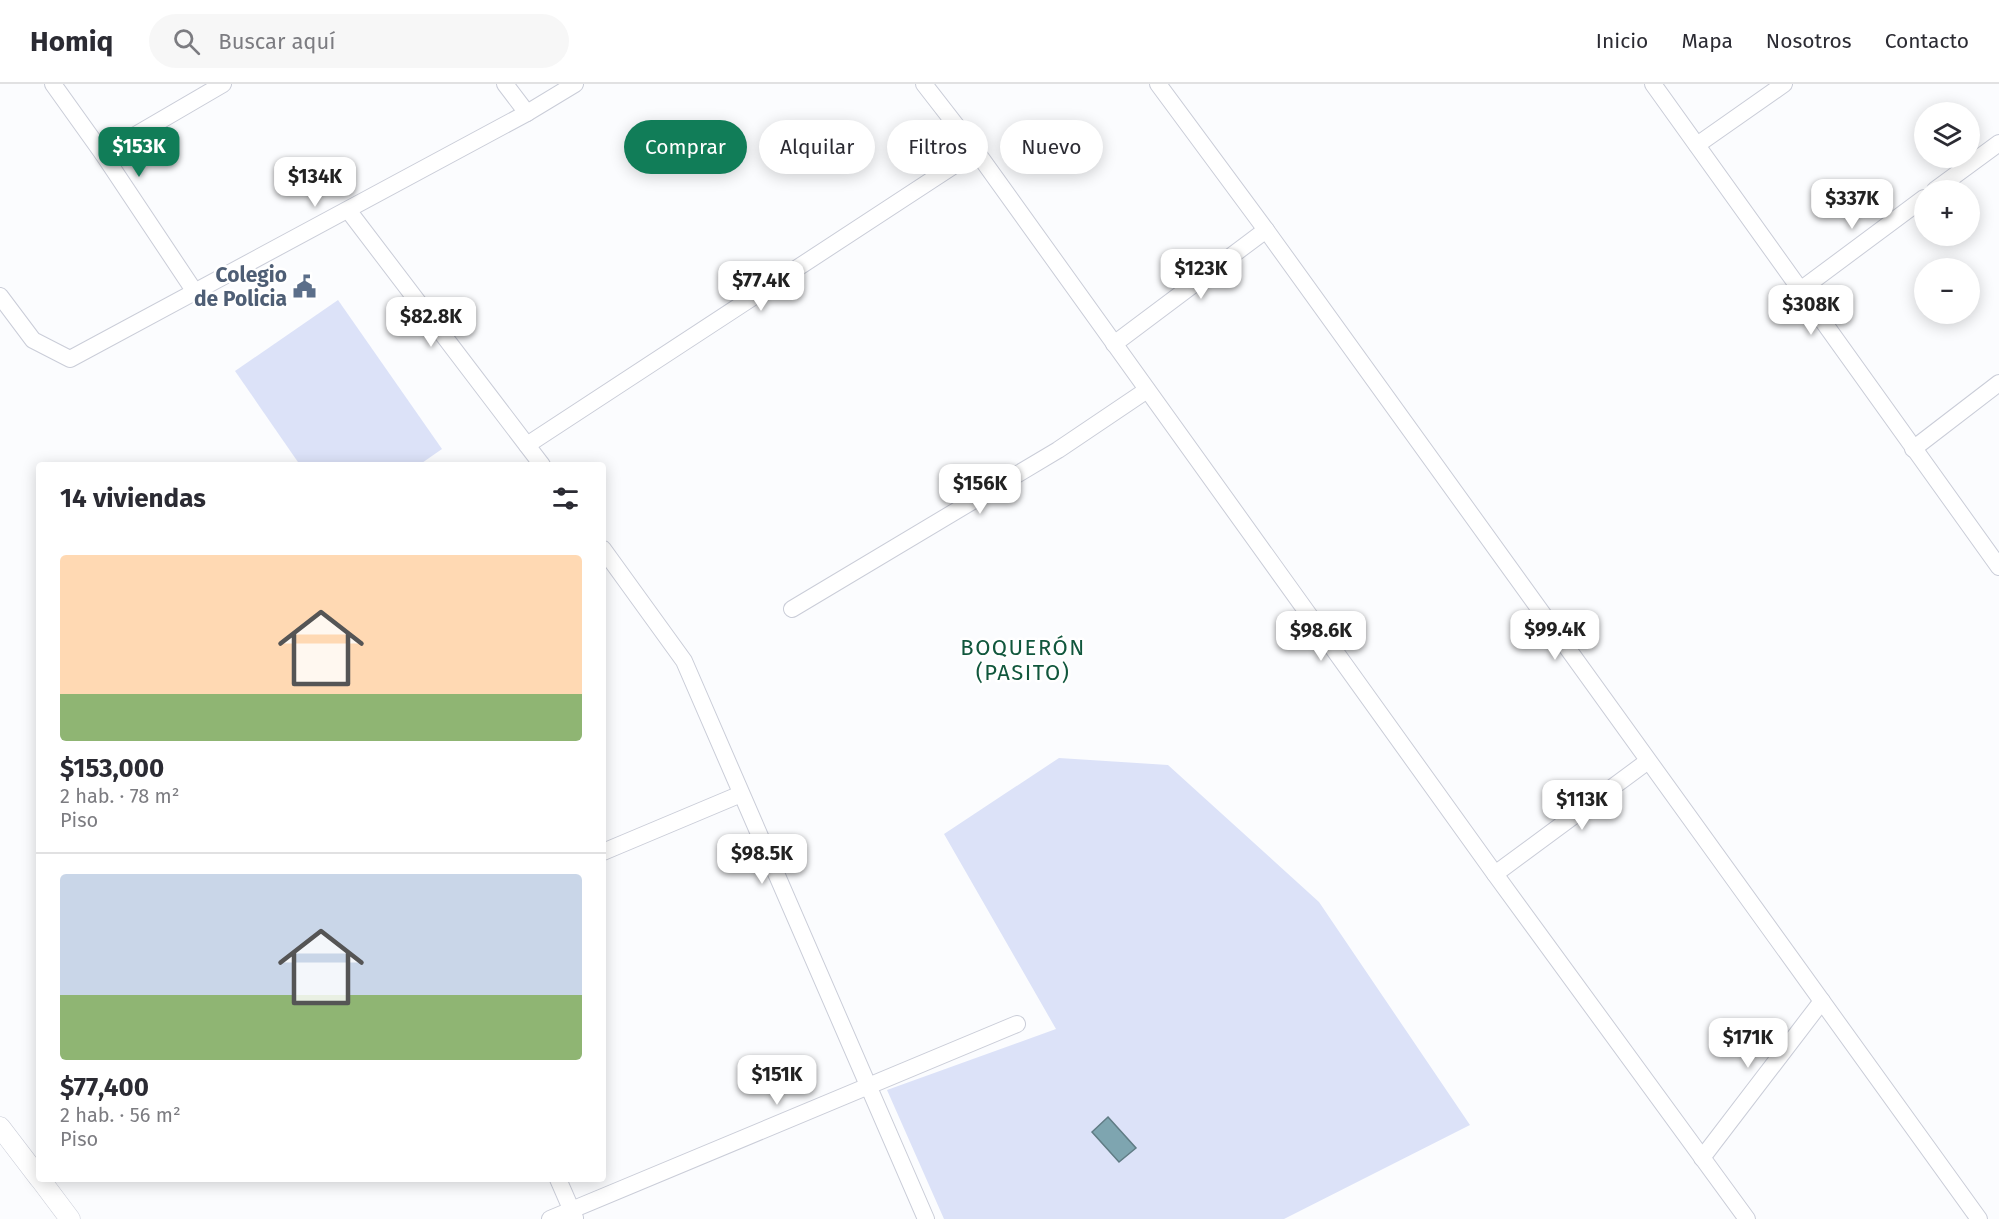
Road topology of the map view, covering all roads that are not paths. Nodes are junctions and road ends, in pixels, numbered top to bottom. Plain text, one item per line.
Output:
1 (53, 84) edge
2 (223, 84) edge
3 (506, 84) edge
4 (575, 84) edge
5 (924, 84) edge
6 (1158, 84) edge
7 (1653, 84) edge
8 (1784, 84) edge
9 (527, 113) junction
10 (952, 120) edge
11 (1999, 143) edge
12 (1697, 145) junction
13 (103, 154) junction
14 (988, 168) edge
15 (941, 174) edge
16 (1949, 180) edge
17 (1914, 205) edge
18 (348, 210) junction
19 (1266, 230) junction
20 (1799, 291) junction
21 (195, 292) junction
22 (0, 296) edge
23 (1114, 344) junction
24 (1999, 383) edge
25 (1147, 390) junction
26 (527, 445) junction
27 (1913, 449) junction
28 (540, 462) edge
29 (606, 553) edge
30 (1999, 567) edge
31 (792, 609) dead end
32 (1648, 761) junction
33 (741, 794) junction
34 (606, 851) edge
35 (1495, 874) junction
36 (1822, 1001) junction
37 (1017, 1024) dead end
38 (868, 1086) junction
39 (0, 1127) edge
40 (1702, 1158) junction
41 (36, 1175) edge
42 (41, 1182) edge
43 (559, 1182) edge
44 (573, 1215) edge
45 (70, 1219) edge
46 (550, 1219) edge
47 (926, 1219) edge
48 (1747, 1219) edge
49 (1978, 1219) edge

1 - 13 street
2 - 13 street
3 - 9 street
4 - 9 street
5 - 10 street
6 - 19 street
7 - 12 street
8 - 12 street
9 - 18 street
11 - 16 street
12 - 20 street
13 - 21 street
14 - 23 street
15 - 26 street
17 - 20 street
18 - 21 street
18 - 26 street
19 - 23 street
19 - 32 street
20 - 27 street
21 - 22 street
23 - 25 street
24 - 27 street
25 - 31 street
25 - 35 street
26 - 28 street
27 - 30 street
29 - 33 street
32 - 35 street
32 - 36 street
33 - 34 street
33 - 38 street
35 - 40 street
36 - 40 street
36 - 49 street
37 - 38 street
38 - 44 street
38 - 47 street
39 - 41 street
40 - 48 street
42 - 45 street
43 - 44 street
44 - 46 street

